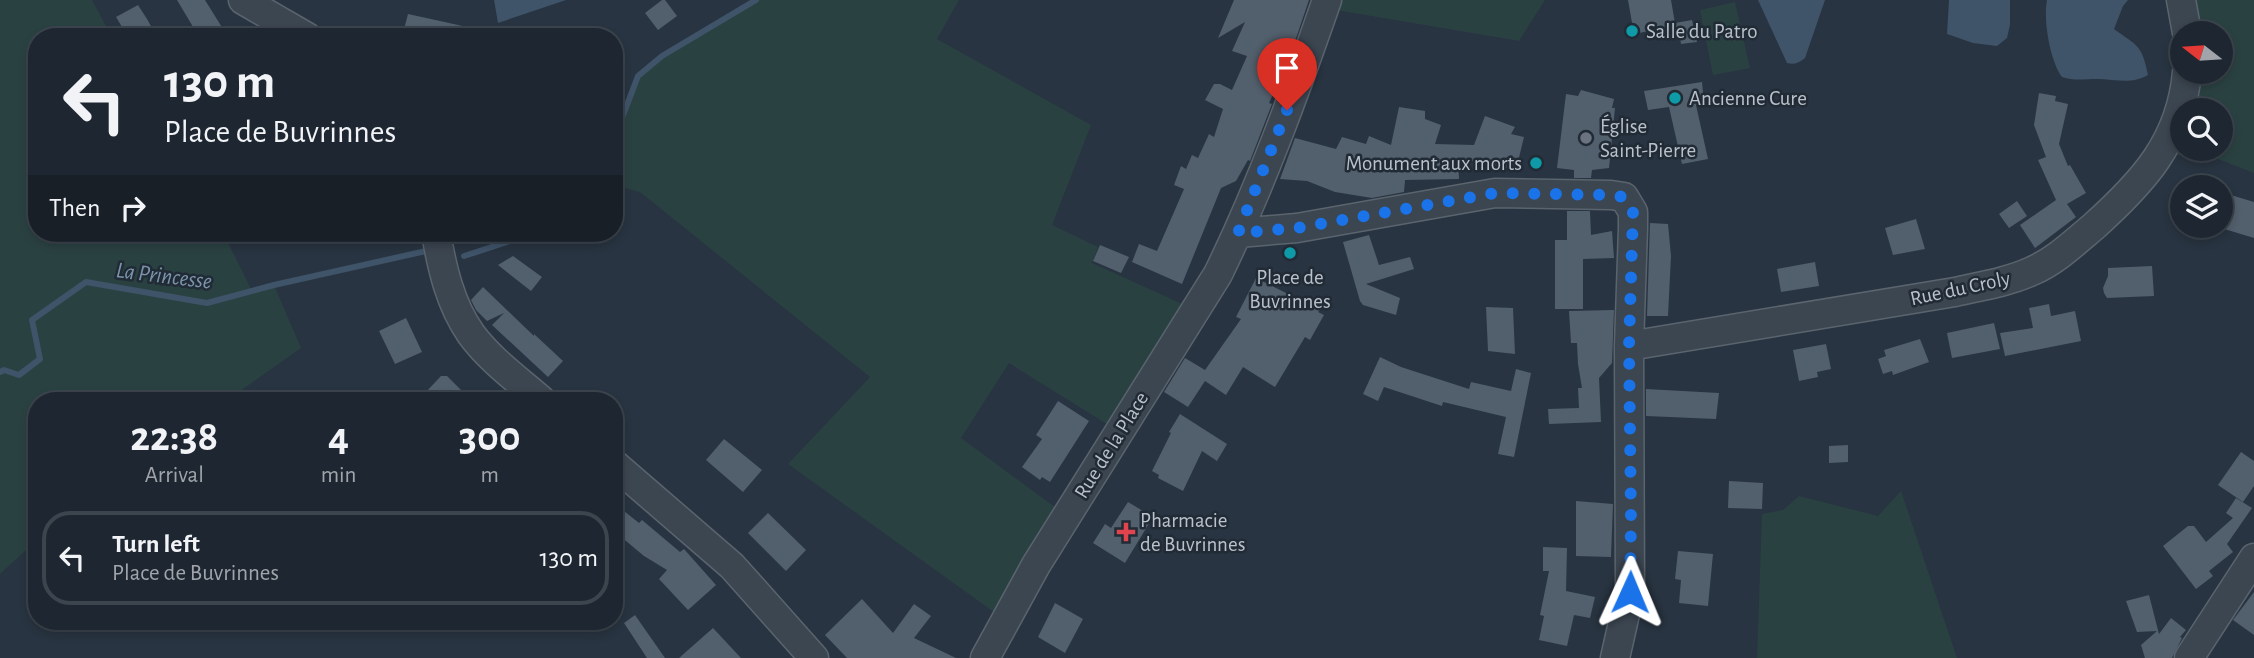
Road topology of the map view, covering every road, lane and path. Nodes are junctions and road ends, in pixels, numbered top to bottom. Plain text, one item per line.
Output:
1 (243, 0) edge
2 (1328, 0) edge
3 (2181, 0) edge
4 (2185, 21) edge
5 (291, 28) edge
6 (2185, 84) edge
7 (1238, 233) junction
8 (438, 242) edge
9 (1629, 346) junction
10 (532, 392) edge
11 (623, 472) edge
12 (2254, 558) edge
13 (814, 658) edge
14 (985, 658) edge
15 (1615, 658) edge
16 (2189, 658) edge

1 - 5 street
2 - 7 street, Rue de la Place
3 - 4 street
6 - 9 street, Rue du Croly
7 - 9 street
7 - 14 street, Rue de la Place
8 - 10 street
9 - 15 street
11 - 13 street
12 - 16 street

